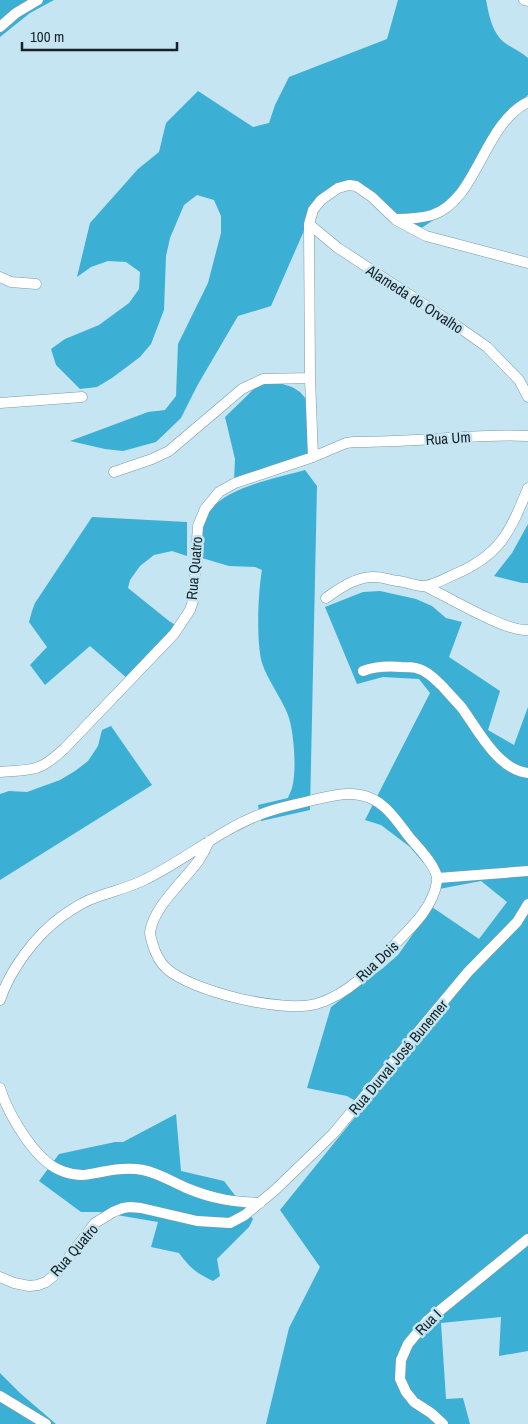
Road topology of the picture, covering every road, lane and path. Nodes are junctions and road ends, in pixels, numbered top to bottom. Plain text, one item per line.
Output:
1 (38, 0) edge
2 (524, 0) edge
3 (528, 1) edge
4 (0, 26) edge
5 (528, 102) edge
6 (396, 220) junction
7 (309, 224) junction
8 (528, 263) edge
9 (0, 277) edge
10 (36, 284) dead end
11 (310, 378) junction
12 (528, 396) edge
13 (82, 397) dead end
14 (0, 403) edge
15 (528, 436) edge
16 (368, 442) joint
17 (313, 457) junction
18 (114, 472) dead end
19 (528, 488) edge
20 (425, 586) junction
21 (326, 598) dead end
22 (528, 630) edge
23 (364, 671) dead end
24 (0, 772) edge
25 (528, 773) edge
26 (209, 841) junction
27 (528, 871) edge
28 (438, 878) junction
29 (528, 904) edge
30 (0, 1000) edge
31 (0, 1088) edge
32 (260, 1203) junction
33 (528, 1239) edge
34 (0, 1277) edge
35 (0, 1396) edge
36 (46, 1424) edge
37 (443, 1424) edge

1 - 4 street
2 - 3 street
5 - 6 street
6 - 7 street
6 - 8 street
7 - 11 street
7 - 12 street, Alameda do Orvalho
9 - 10 street
11 - 17 street
11 - 18 street
13 - 14 street
15 - 16 street, Rua Um
16 - 17 street, Rua Quatro
17 - 24 street, Rua Quatro
19 - 20 street
20 - 21 street
20 - 22 street
23 - 25 street
26 - 28 street
26 - 28 street, Rua Dois
26 - 30 street
27 - 28 street
29 - 32 street, Rua Durval José Bunemer
31 - 32 street
32 - 34 street, Rua Quatro
33 - 37 street, Rua I
35 - 36 street

